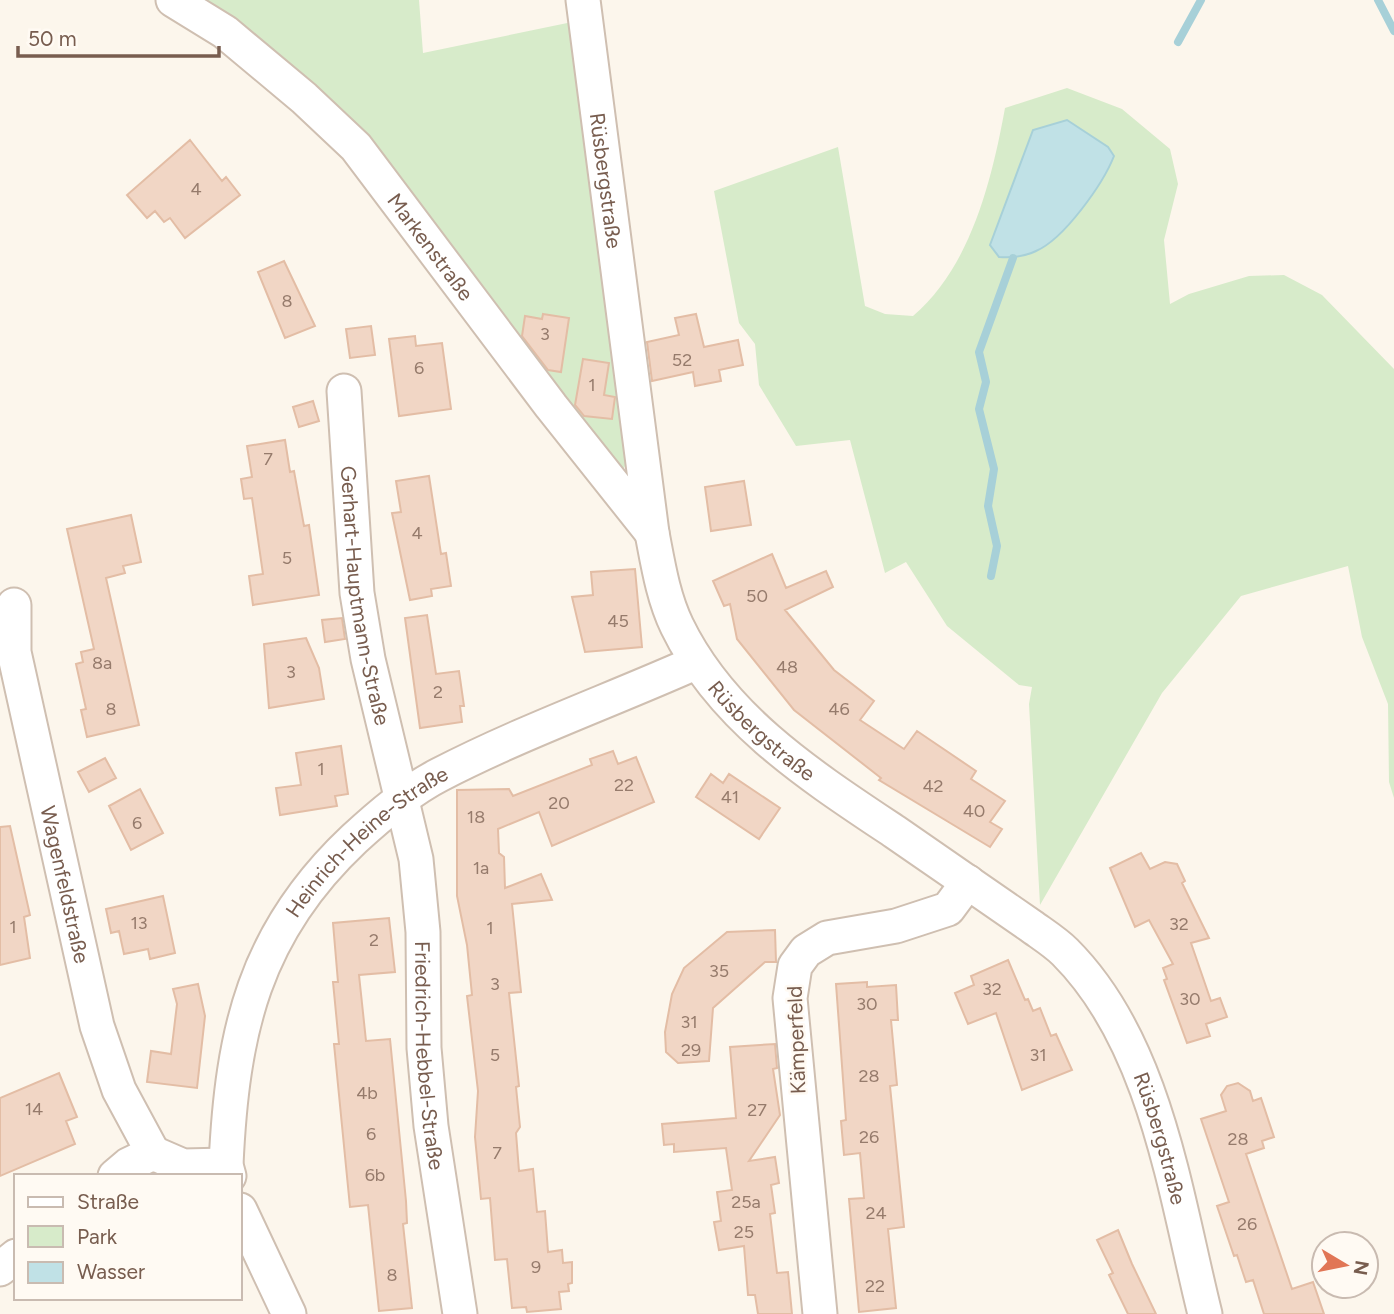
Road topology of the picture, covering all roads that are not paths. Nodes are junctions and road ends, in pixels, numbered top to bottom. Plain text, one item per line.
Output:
1 (173, 0) edge
2 (583, 0) edge
3 (344, 391) dead end
4 (652, 533) junction
5 (14, 605) dead end
6 (697, 662) junction
7 (402, 798) junction
8 (968, 882) junction
9 (153, 1153) junction
10 (228, 1170) edge
11 (117, 1174) edge
12 (242, 1214) edge
13 (14, 1258) edge
14 (0, 1269) edge
15 (289, 1314) edge
16 (460, 1314) edge
17 (820, 1314) edge
18 (1205, 1314) edge

1 - 4 street, Markenstraße
2 - 4 street, Rüsbergstraße
3 - 7 street, Gerhart-Hauptmann-Straße
4 - 6 street, Rüsbergstraße
5 - 9 street, Wagenfeldstraße
6 - 7 street, Heinrich-Heine-Straße
6 - 8 street, Rüsbergstraße
7 - 10 street, Heinrich-Heine-Straße
7 - 16 street, Friedrich-Hebbel-Straße
8 - 17 street, Kämperfeld
8 - 18 street, Rüsbergstraße
9 - 10 street
9 - 11 street
12 - 15 street
13 - 14 street

